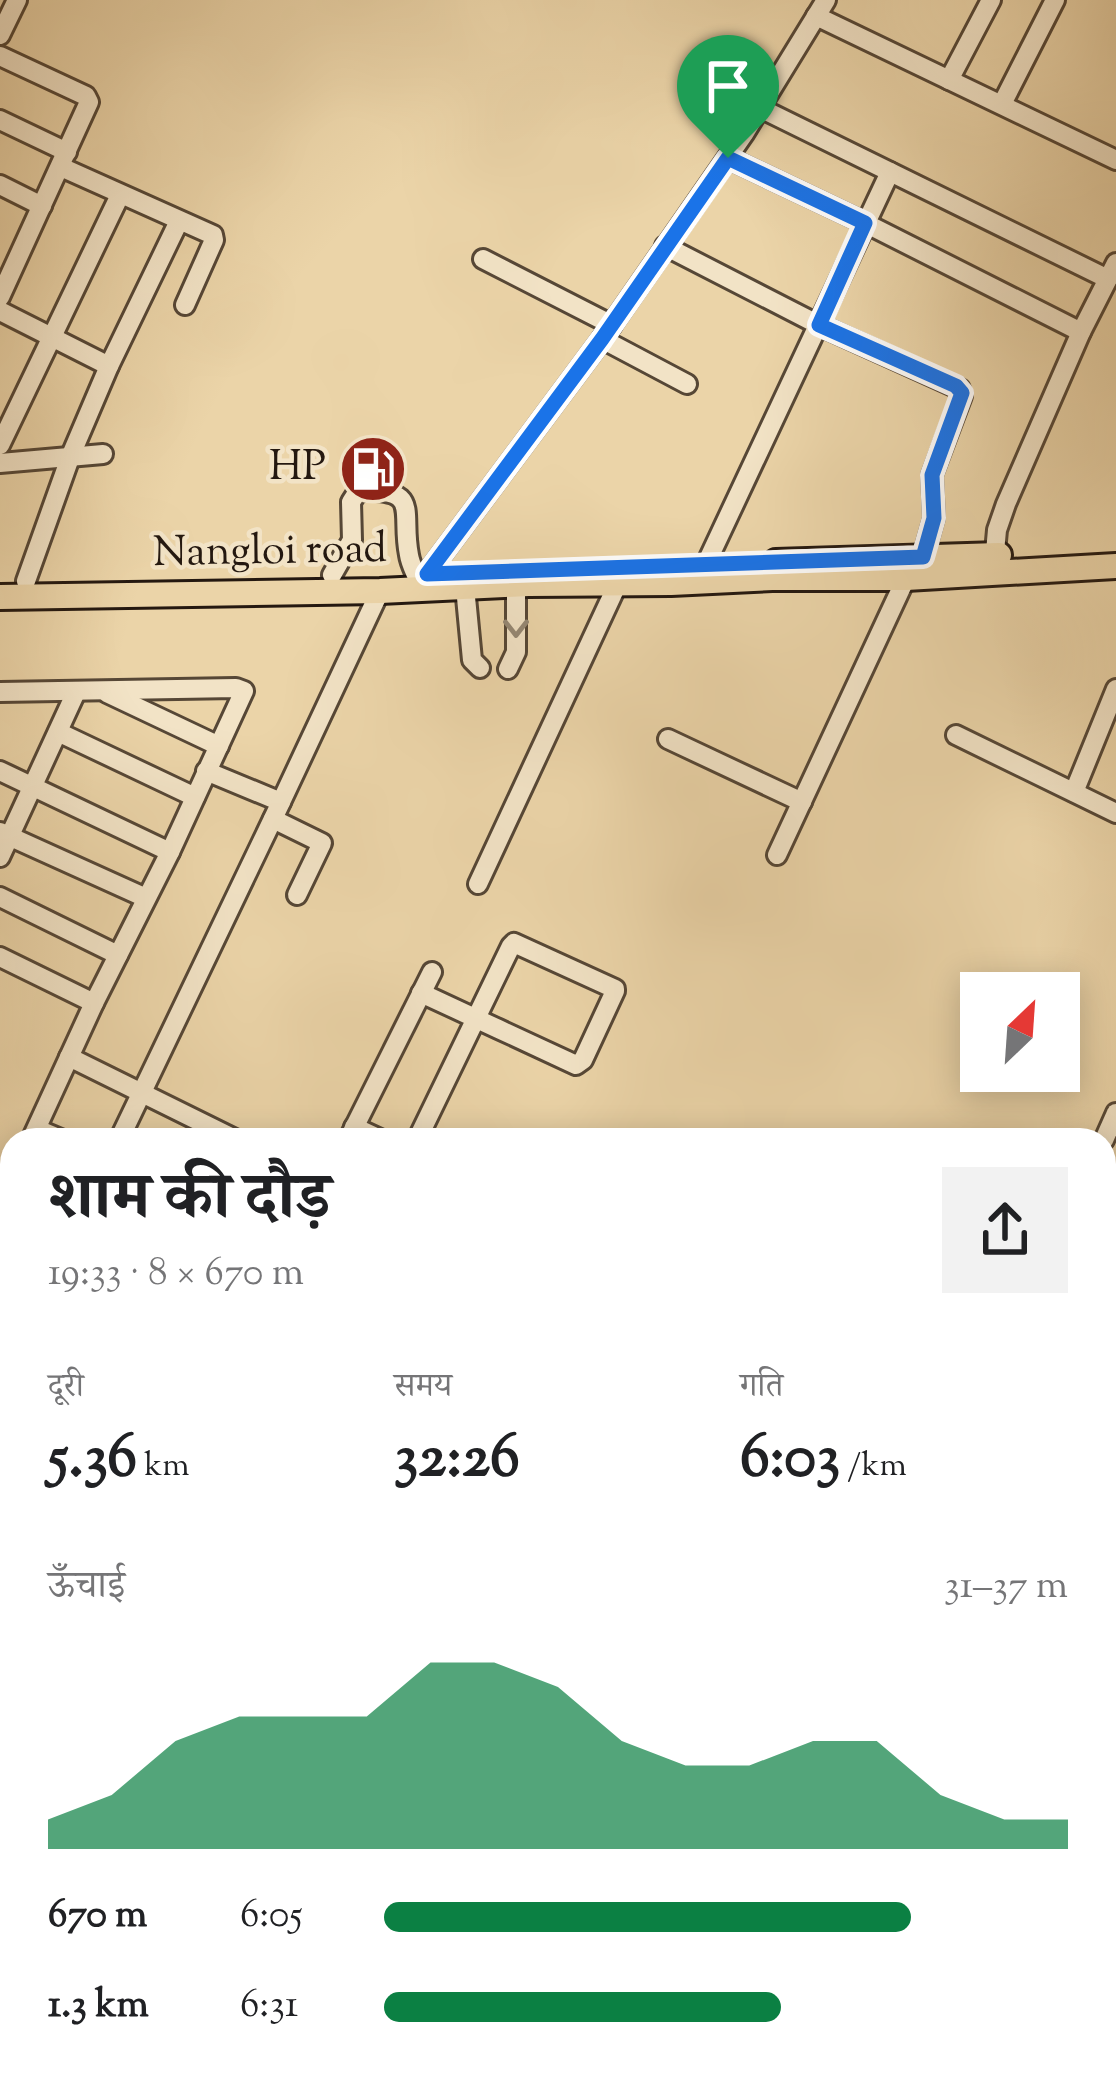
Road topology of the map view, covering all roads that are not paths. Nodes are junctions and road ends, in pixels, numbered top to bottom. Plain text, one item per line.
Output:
1 (17, 0) edge
2 (991, 0) edge
3 (1055, 0) edge
4 (821, 8) edge
5 (0, 35) edge
6 (0, 56) edge
7 (949, 80) junction
8 (1002, 104) junction
9 (760, 108) junction
10 (0, 120) edge
11 (728, 158) junction
12 (64, 160) junction
13 (1116, 160) edge
14 (890, 172) junction
15 (0, 185) edge
16 (120, 195) junction
17 (42, 206) junction
18 (179, 221) junction
19 (865, 223) junction
20 (665, 246) junction
21 (9, 252) edge
22 (484, 260) dead end
23 (1112, 272) edge
24 (0, 297) edge
25 (185, 304) dead end
26 (0, 310) edge
27 (819, 325) junction
28 (607, 332) junction
29 (1081, 332) junction
30 (52, 337) junction
31 (109, 366) junction
32 (687, 384) dead end
33 (0, 445) edge
34 (104, 454) dead end
35 (71, 455) junction
36 (0, 463) edge
37 (1116, 552) edge
38 (923, 557) junction
39 (994, 563) junction
40 (706, 564) junction
41 (1116, 566) edge
42 (332, 575) junction
43 (906, 578) junction
44 (423, 579) junction
45 (0, 581) edge
46 (26, 581) junction
47 (618, 583) junction
48 (516, 584) junction
49 (465, 586) junction
50 (380, 591) junction
51 (0, 597) edge
52 (480, 668) dead end
53 (508, 669) dead end
54 (1116, 689) edge
55 (102, 691) junction
56 (0, 692) edge
57 (76, 692) junction
58 (1108, 729) edge
59 (58, 732) junction
60 (956, 735) dead end
61 (668, 739) dead end
62 (219, 746) junction
63 (0, 770) edge
64 (206, 771) junction
65 (32, 785) junction
66 (1074, 792) junction
67 (195, 797) junction
68 (802, 802) junction
69 (277, 810) junction
70 (1116, 813) edge
71 (5, 834) edge
72 (170, 852) junction
73 (777, 855) dead end
74 (0, 857) edge
75 (478, 884) dead end
76 (297, 895) dead end
77 (0, 897) edge
78 (146, 898) junction
79 (118, 955) junction
80 (0, 957) edge
81 (432, 972) dead end
82 (421, 993) junction
83 (94, 1003) junction
84 (478, 1019) junction
85 (69, 1057) junction
86 (140, 1094) junction
87 (37, 1128) edge
88 (124, 1128) edge
89 (212, 1128) edge
90 (354, 1128) edge
91 (423, 1128) edge

1 - 5 street
2 - 7 street
3 - 8 street
4 - 7 street
4 - 9 street
6 - 12 street
7 - 8 street
8 - 13 street
9 - 11 street
9 - 14 street
10 - 12 street
11 - 19 street
11 - 20 street
12 - 16 street
12 - 17 street
14 - 19 street
14 - 23 street
15 - 17 street
16 - 18 street
16 - 30 street
17 - 21 street
18 - 25 street
18 - 31 street
19 - 27 street
19 - 29 street
20 - 27 street
20 - 28 street
21 - 24 street
22 - 28 street
23 - 29 street
26 - 30 street
27 - 38 street
27 - 40 street
28 - 32 street
28 - 44 street
29 - 39 street
30 - 31 street
30 - 33 street
31 - 35 street
34 - 35 street
35 - 36 street
35 - 46 street
37 - 39 main road
38 - 39 main road
38 - 40 main road
39 - 41 main road, Nangloi road
39 - 43 main road, Nangloi road
40 - 44 main road
42 - 44 main road
42 - 44 street
42 - 46 main road
43 - 47 main road, Nangloi road
43 - 68 street
44 - 49 main road, Nangloi road
44 - 50 main road, Nangloi road
45 - 46 main road
47 - 48 main road, Nangloi road
47 - 75 street
48 - 49 main road, Nangloi road
48 -> 53 street
49 - 52 street
50 - 51 main road, Nangloi road
50 - 69 street
54 - 58 street
55 - 57 street
55 - 62 street
55 - 62 street
56 - 57 street
57 - 59 street
58 - 66 street
59 - 65 street
59 - 67 street
60 - 66 street
61 - 68 street
62 - 64 street
63 - 65 street
64 - 67 street
64 - 69 street
65 - 71 street
65 - 72 street
66 - 70 street
67 - 72 street
68 - 73 street
69 - 76 street
69 - 86 street
71 - 74 street
71 - 78 street
72 - 78 street
77 - 79 street
78 - 79 street
79 - 83 street
80 - 83 street
81 - 82 street
82 - 84 street
82 - 90 street
83 - 85 street
84 - 84 street
84 - 91 street
85 - 86 street
85 - 87 street
86 - 88 street
86 - 89 street

